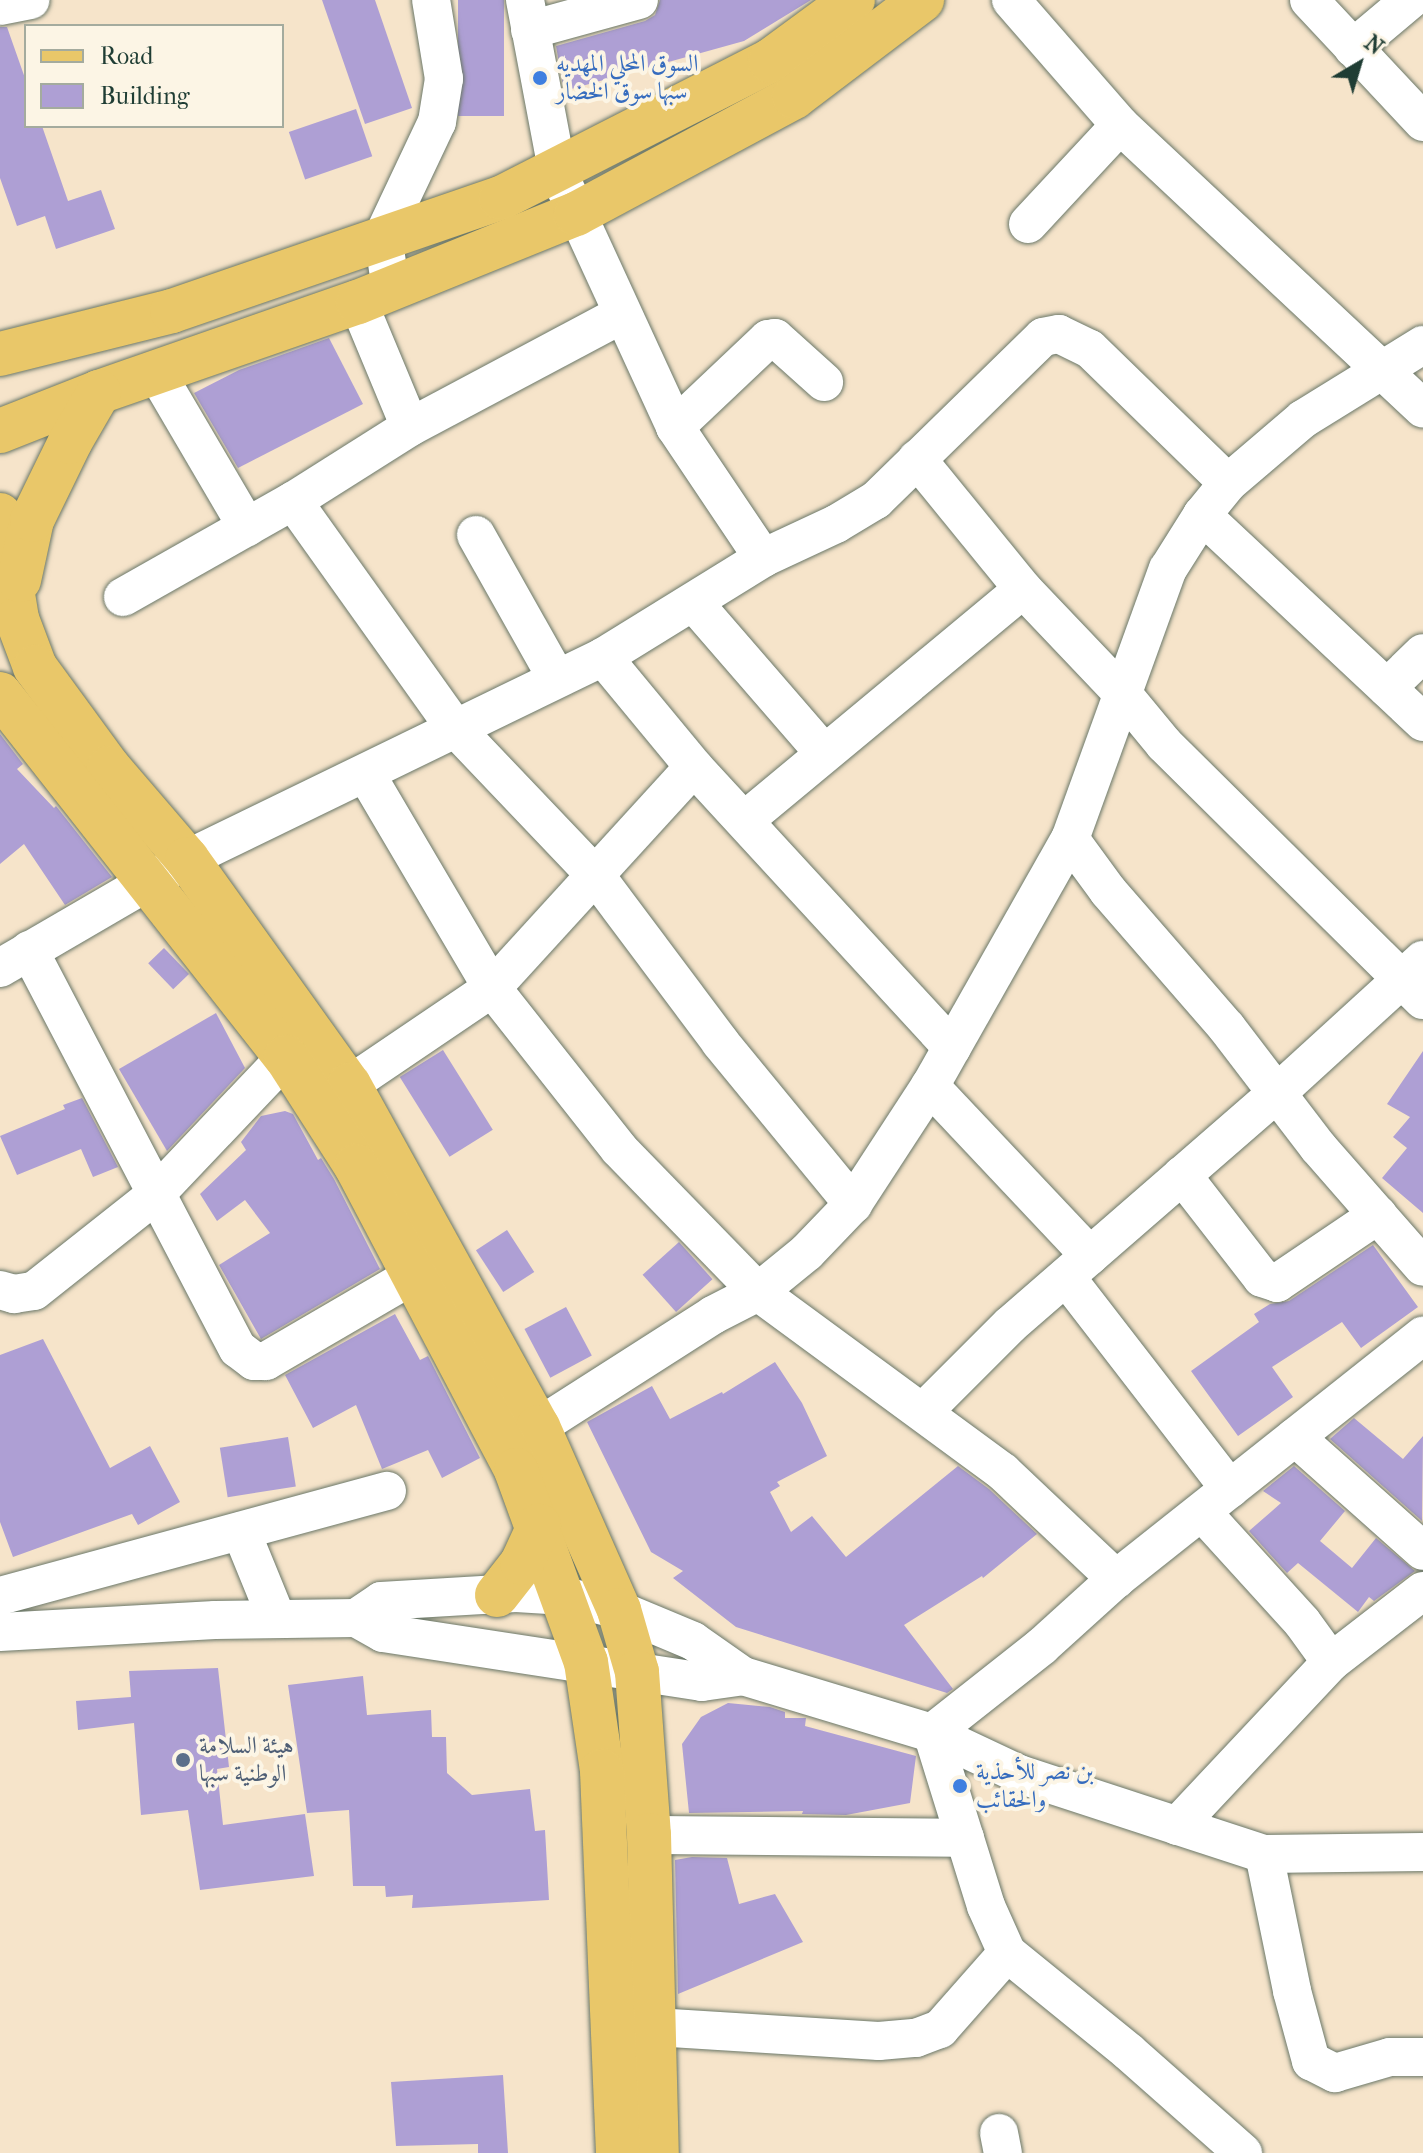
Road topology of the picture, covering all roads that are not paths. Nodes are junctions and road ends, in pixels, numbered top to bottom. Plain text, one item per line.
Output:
1 (30, 0) edge
2 (431, 0) edge
3 (639, 0) edge
4 (853, 0) edge
5 (922, 0) edge
6 (1011, 0) edge
7 (1309, 0) edge
8 (1410, 0) edge
9 (0, 6) edge
10 (527, 15) edge
11 (1353, 48) junction
12 (1423, 122) edge
13 (1120, 125) junction
14 (557, 170) junction
15 (576, 214) junction
16 (1028, 224) dead end
17 (383, 236) junction
18 (374, 296) junction
19 (621, 315) junction
20 (1423, 345) edge
21 (0, 354) edge
22 (1383, 369) junction
23 (156, 372) junction
24 (824, 382) dead end
25 (99, 392) junction
26 (1423, 409) edge
27 (410, 427) junction
28 (675, 427) junction
29 (0, 431) edge
30 (917, 459) junction
31 (1228, 483) junction
32 (293, 501) junction
33 (0, 515) edge
34 (1202, 515) junction
35 (247, 527) junction
36 (476, 535) dead end
37 (763, 558) junction
38 (1023, 589) junction
39 (123, 597) dead end
40 (694, 603) junction
41 (17, 619) junction
42 (1423, 653) edge
43 (603, 657) junction
44 (556, 677) junction
45 (1387, 688) junction
46 (1122, 693) junction
47 (0, 694) edge
48 (1423, 722) edge
49 (455, 728) junction
50 (823, 752) junction
51 (694, 767) junction
52 (366, 774) junction
53 (745, 820) junction
54 (1070, 839) junction
55 (187, 859) junction
56 (596, 876) junction
57 (147, 882) junction
58 (15, 959) edge
59 (1416, 979) edge
60 (492, 988) junction
61 (952, 1048) junction
62 (286, 1057) junction
63 (349, 1085) junction
64 (930, 1086) junction
65 (1276, 1094) junction
66 (1182, 1175) junction
67 (155, 1195) junction
68 (853, 1204) junction
69 (1378, 1215) junction
70 (1421, 1261) edge
71 (1078, 1267) junction
72 (412, 1276) junction
73 (0, 1290) edge
74 (758, 1292) junction
75 (1423, 1336) edge
76 (923, 1412) junction
77 (538, 1427) junction
78 (1295, 1437) junction
79 (387, 1491) dead end
80 (1216, 1501) junction
81 (539, 1526) junction
82 (241, 1531) junction
83 (1423, 1551) edge
84 (1116, 1579) junction
85 (1423, 1591) edge
86 (497, 1595) junction
87 (0, 1596) edge
88 (565, 1596) junction
89 (619, 1610) junction
90 (356, 1618) junction
91 (277, 1619) junction
92 (0, 1632) edge
93 (586, 1662) junction
94 (1331, 1662) junction
95 (637, 1672) junction
96 (743, 1676) junction
97 (932, 1733) junction
98 (1177, 1826) junction
99 (649, 1835) junction
100 (965, 1838) junction
101 (1423, 1852) edge
102 (1264, 1854) junction
103 (1007, 1953) junction
104 (655, 2027) junction
105 (1423, 2057) edge
106 (618, 2153) edge
107 (657, 2153) edge
108 (1243, 2153) edge

1 - 9 street
2 - 17 street
3 - 10 street
4 - 14 main road
5 - 15 main road
6 - 13 street
7 - 11 street
8 - 11 street
10 - 14 street
11 - 12 street
13 - 16 street
13 - 22 street
14 - 15 street
14 - 17 main road
15 - 18 main road
15 - 19 street
17 - 18 street
17 - 21 main road
18 - 23 main road
18 - 27 street
19 - 27 street
19 - 28 street
20 - 22 street
22 - 26 street
22 - 31 street
23 - 25 main road
23 - 35 street
24 - 28 street
25 - 29 main road
25 - 41 main road
27 - 32 street
28 - 37 street
30 - 31 street
30 - 37 street
30 - 38 street
31 - 34 street
32 - 35 street
32 - 49 street
33 - 41 main road
34 - 45 street
34 - 46 street
35 - 39 street
36 - 44 street
37 - 40 street
38 - 46 street
38 - 50 street
40 - 43 street
40 - 50 street
41 - 55 main road
42 - 45 street
43 - 44 street
43 - 51 street
44 - 49 street
45 - 48 street
46 - 54 street
46 - 59 street
47 - 57 main road
49 - 52 street
49 - 56 street
50 - 53 street
51 - 53 street
51 - 56 street
52 - 55 street
52 - 60 street
53 - 61 street
54 - 61 street
54 - 65 street
55 - 57 street
55 - 63 main road
56 - 60 street
56 - 68 street
57 - 58 street
57 - 62 main road
58 - 67 street
59 - 65 street
60 - 63 street
60 - 74 street
61 - 64 street
62 - 67 street
62 - 72 main road
63 - 77 main road
64 - 68 street
64 - 71 street
65 - 66 street
65 - 69 street
66 - 69 street
66 - 71 street
67 - 72 street
67 - 73 street
68 - 74 street
69 - 70 street
71 - 76 street
71 - 80 street
72 - 81 main road
74 - 76 street
74 - 77 street
75 - 78 street
76 - 84 street
77 - 89 main road
78 - 80 street
78 - 83 street
79 - 82 street
80 - 84 street
80 - 94 street
81 - 86 main road
81 - 88 main road
82 - 87 street
82 - 91 street
84 - 97 street
85 - 94 street
86 - 88 street
86 - 90 street
88 - 89 street
88 - 93 main road
89 - 95 main road
89 - 96 street
90 - 91 street
90 - 93 street
91 - 92 street
93 - 95 street
93 - 106 main road
94 - 98 street
95 - 96 street
95 - 99 main road
96 - 97 street
97 - 98 street
97 - 100 street
98 - 102 street
99 - 100 street
99 - 104 main road
100 - 103 street
101 - 102 street
102 - 105 street
103 - 104 street
103 - 108 street
104 - 107 main road

